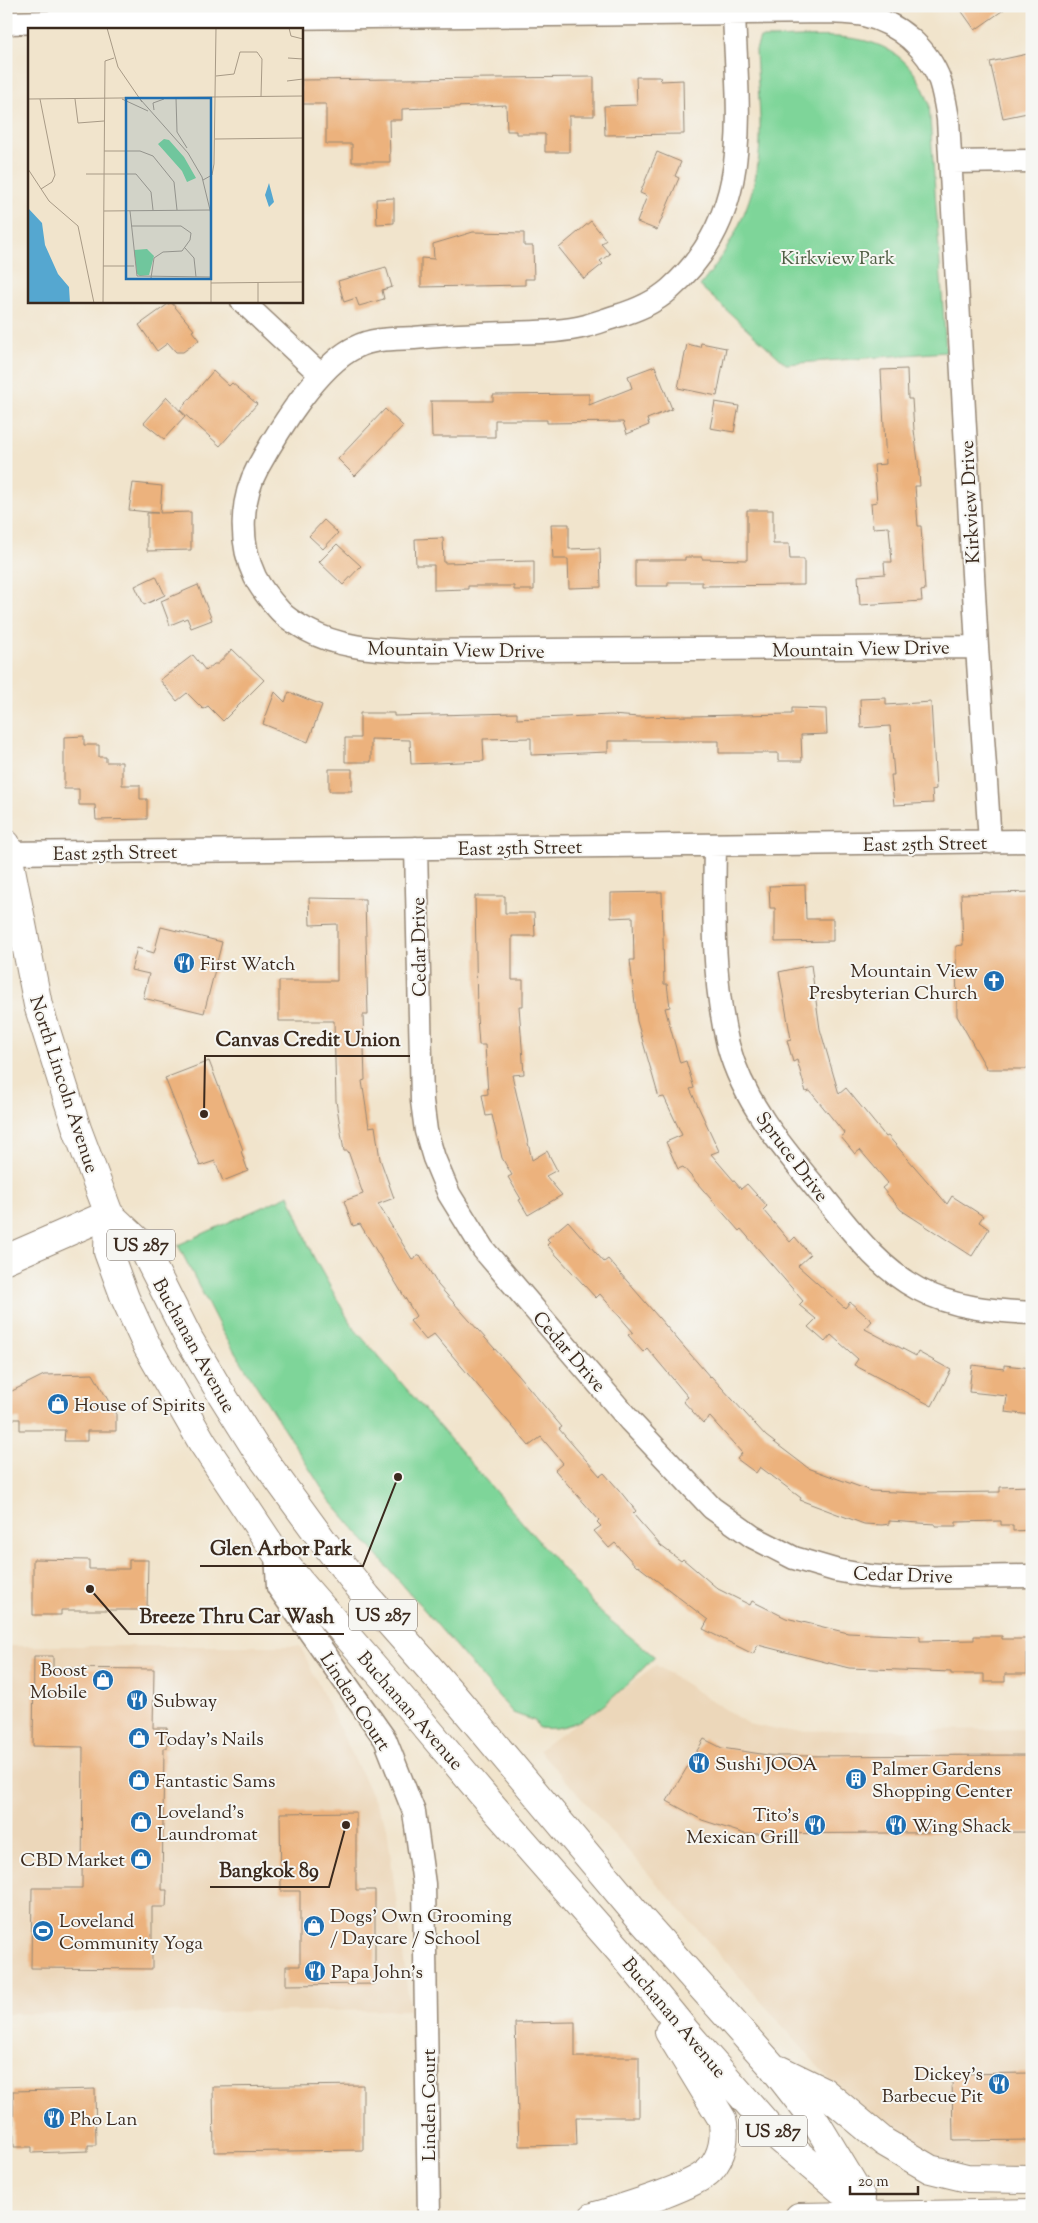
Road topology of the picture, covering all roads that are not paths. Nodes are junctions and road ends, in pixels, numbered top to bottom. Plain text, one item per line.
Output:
1 (734, 12) junction
2 (6, 23) edge
3 (186, 24) edge
4 (1032, 161) edge
5 (951, 162) junction
6 (243, 302) edge
7 (321, 375) junction
8 (977, 647) junction
9 (1032, 841) edge
10 (990, 842) junction
11 (715, 845) junction
12 (7, 848) edge
13 (416, 848) junction
14 (109, 1214) junction
15 (6, 1258) edge
16 (1032, 1313) edge
17 (276, 1553) junction
18 (1032, 1576) edge
19 (619, 1950) junction
20 (772, 2066) junction
21 (1032, 2179) edge
22 (1032, 2213) edge
23 (873, 2216) edge
24 (429, 2217) edge
25 (593, 2217) edge
26 (799, 2217) edge

1 - 3 street, Kirkview Drive
1 - 5 street, Kirkview Drive
1 - 7 street, Mountain View Drive
2 - 3 street, Kirkview Drive
4 - 5 street
5 - 8 street, Kirkview Drive
6 - 7 street
7 - 8 street, Mountain View Drive
8 - 10 street, Kirkview Drive
9 - 10 street, East 25th Street
10 - 11 street, East 25th Street
11 - 13 street, East 25th Street
11 - 16 street, Spruce Drive
12 - 13 street, East 25th Street
12 - 14 main road, North Lincoln Avenue / US 287
13 - 18 street, Cedar Drive
14 - 15 main road
14 - 17 main road, Buchanan Avenue / US 287
14 - 20 main road, Buchanan Avenue / US 287
17 - 19 main road, Buchanan Avenue / US 287
17 - 24 street, Linden Court
19 - 23 main road, Buchanan Avenue / US 287
19 - 25 main road
20 - 21 main road
20 - 23 main road, Buchanan Avenue / US 287
22 - 23 main road
23 - 26 main road

